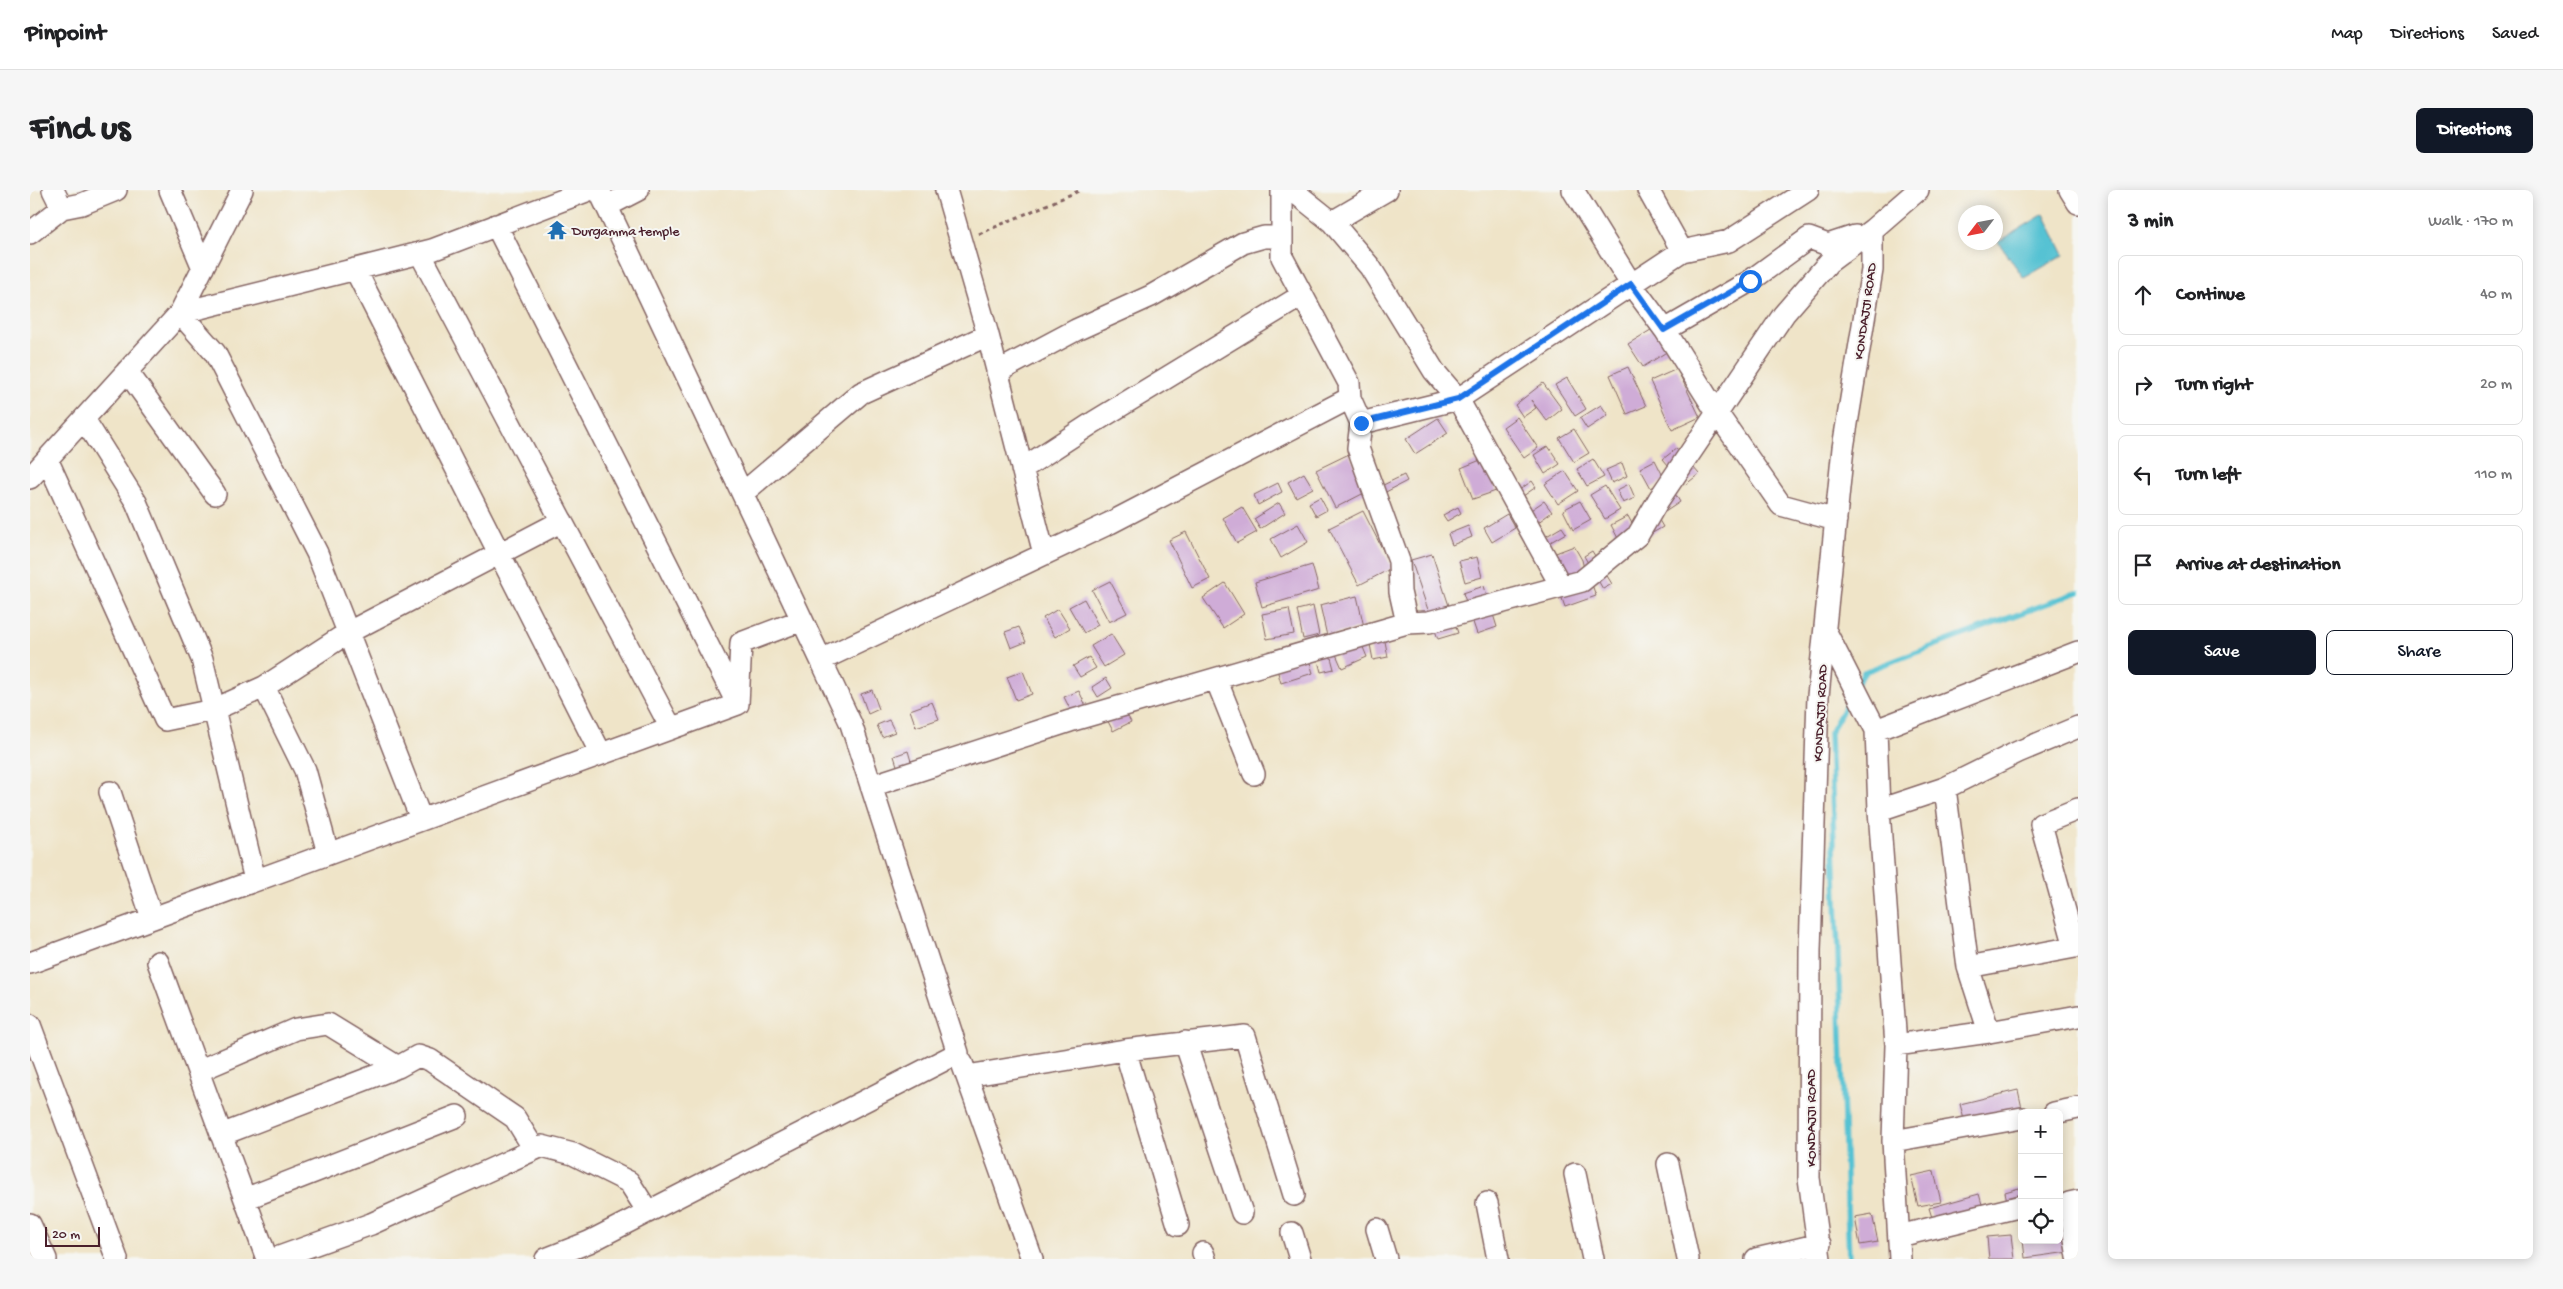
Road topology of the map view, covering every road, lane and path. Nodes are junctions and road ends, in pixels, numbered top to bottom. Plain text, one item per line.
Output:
1 (116, 190) edge
2 (170, 190) edge
3 (242, 190) edge
4 (588, 190) edge
5 (638, 190) edge
6 (946, 190) edge
7 (1081, 190) edge
8 (1282, 190) edge
9 (1292, 190) edge
10 (1387, 190) edge
11 (1572, 190) edge
12 (1648, 190) edge
13 (1808, 190) edge
14 (1918, 190) edge
15 (2070, 190) edge
16 (603, 198) edge
17 (58, 199) edge
18 (2078, 204) edge
19 (1332, 222) junction
20 (496, 225) junction
21 (1872, 230) junction
22 (30, 233) edge
23 (1282, 237) junction
24 (960, 239) junction
25 (1682, 251) junction
26 (420, 253) junction
27 (203, 268) junction
28 (355, 269) junction
29 (1631, 284) junction
30 (1301, 296) junction
31 (180, 313) junction
32 (1664, 330) junction
33 (988, 335) junction
34 (127, 371) junction
35 (998, 372) junction
36 (1350, 398) junction
37 (1458, 399) junction
38 (1717, 413) junction
39 (84, 419) junction
40 (1361, 423) junction
41 (47, 460) junction
42 (1022, 469) junction
43 (30, 477) edge
44 (743, 493) junction
45 (215, 494) dead end
46 (1836, 520) junction
47 (562, 521) junction
48 (500, 554) junction
49 (1044, 554) junction
50 (1561, 586) junction
51 (802, 620) junction
52 (1407, 623) junction
53 (1825, 630) junction
54 (349, 632) junction
55 (2078, 652) edge
56 (821, 660) junction
57 (1216, 679) junction
58 (264, 687) junction
59 (738, 704) junction
60 (213, 710) junction
61 (2078, 727) edge
62 (672, 728) junction
63 (1876, 730) junction
64 (601, 754) junction
65 (1254, 774) dead end
66 (871, 786) junction
67 (1945, 788) junction
68 (110, 792) dead end
69 (2078, 809) edge
70 (1879, 810) junction
71 (421, 819) junction
72 (328, 853) junction
73 (255, 880) junction
74 (152, 918) junction
75 (2076, 946) edge
76 (158, 962) dead end
77 (30, 963) edge
78 (1968, 967) junction
79 (2078, 1016) edge
80 (30, 1025) edge
81 (1989, 1032) junction
82 (1185, 1042) junction
83 (1896, 1045) junction
84 (1125, 1050) junction
85 (958, 1053) junction
86 (398, 1067) junction
87 (198, 1071) junction
88 (967, 1076) junction
89 (2078, 1108) edge
90 (2063, 1111) edge
91 (457, 1116) dead end
92 (2018, 1119) edge
93 (221, 1135) junction
94 (1893, 1141) junction
95 (534, 1149) junction
96 (1668, 1164) dead end
97 (1575, 1174) dead end
98 (1294, 1195) dead end
99 (245, 1199) junction
100 (2069, 1202) edge
101 (1487, 1203) dead end
102 (2018, 1207) edge
103 (648, 1212) junction
104 (1242, 1213) dead end
105 (30, 1224) edge
106 (1178, 1225) dead end
107 (1377, 1229) dead end
108 (1292, 1233) dead end
109 (1899, 1236) junction
110 (1820, 1252) edge
111 (2078, 1257) edge
112 (46, 1259) edge
113 (117, 1259) edge
114 (267, 1259) edge
115 (274, 1259) edge
116 (546, 1259) edge
117 (1032, 1259) edge
118 (1300, 1259) edge
119 (1386, 1259) edge
120 (1498, 1259) edge
121 (1593, 1259) edge
122 (1688, 1259) edge
123 (1756, 1259) edge
124 (1900, 1259) edge

1 - 17 street
2 - 27 street
3 - 27 street
4 - 20 street
5 - 16 street
6 - 24 street
7 - 24 path
8 - 23 street
9 - 19 street
10 - 19 street
11 - 29 street
12 - 25 street
13 - 25 street
14 - 21 street
15 - 18 street
16 - 44 street
17 - 22 street
19 - 37 street
20 - 26 street
20 - 59 street
21 - 32 street
21 - 38 street
21 - 46 street, KONDAJJI ROAD
23 - 30 street
23 - 35 street
24 - 33 street
25 - 29 street
26 - 28 street
26 - 47 street
27 - 31 street
28 - 31 street
28 - 48 street
29 - 32 street
29 - 37 street
30 - 36 street
30 - 42 street
31 - 34 street
31 - 54 street
32 - 38 street
33 - 35 street
33 - 44 street
34 - 39 street
34 - 45 street
35 - 42 street
36 - 40 street
36 - 49 street
37 - 40 street
37 - 50 street
38 - 46 street
38 - 50 street
39 - 41 street
39 - 60 street
40 - 52 street
41 - 43 street
41 - 60 street
42 - 49 street
44 - 51 street
46 - 53 street, KONDAJJI ROAD
47 - 48 street
47 - 62 street
48 - 54 street
48 - 64 street
49 - 56 street
50 - 52 street
51 - 56 street
51 - 59 street
52 - 57 street
53 - 63 street
53 - 110 street, KONDAJJI ROAD
54 - 58 street
54 - 71 street
55 - 63 street
56 - 66 street
57 - 65 street
57 - 66 street
58 - 60 street
58 - 72 street
59 - 62 street
60 - 73 street
61 - 67 street
62 - 64 street
63 - 70 street
64 - 71 street
66 - 85 street
67 - 70 street
67 - 78 street
68 - 74 street
69 - 75 street
70 - 83 street
71 - 72 street
72 - 73 street
73 - 74 street
74 - 77 street
75 - 78 street
76 - 87 street
78 - 81 street
79 - 81 street
80 - 113 street
81 - 83 street
82 - 84 street
82 - 98 street
82 - 104 street
83 - 94 street
84 - 88 street
84 - 106 street
85 - 88 street
85 - 103 street
86 - 87 street
86 - 93 street
86 - 95 street
87 - 93 street
88 - 117 street
89 - 90 street
91 - 99 street
92 - 94 street
93 - 99 street
94 - 109 street
95 - 103 street
95 - 115 street
96 - 122 street
97 - 121 street
99 - 114 street
100 - 111 street
101 - 120 street
102 - 109 street
103 - 116 street
105 - 112 street
107 - 119 street
108 - 118 street
109 - 124 street
110 - 123 street

